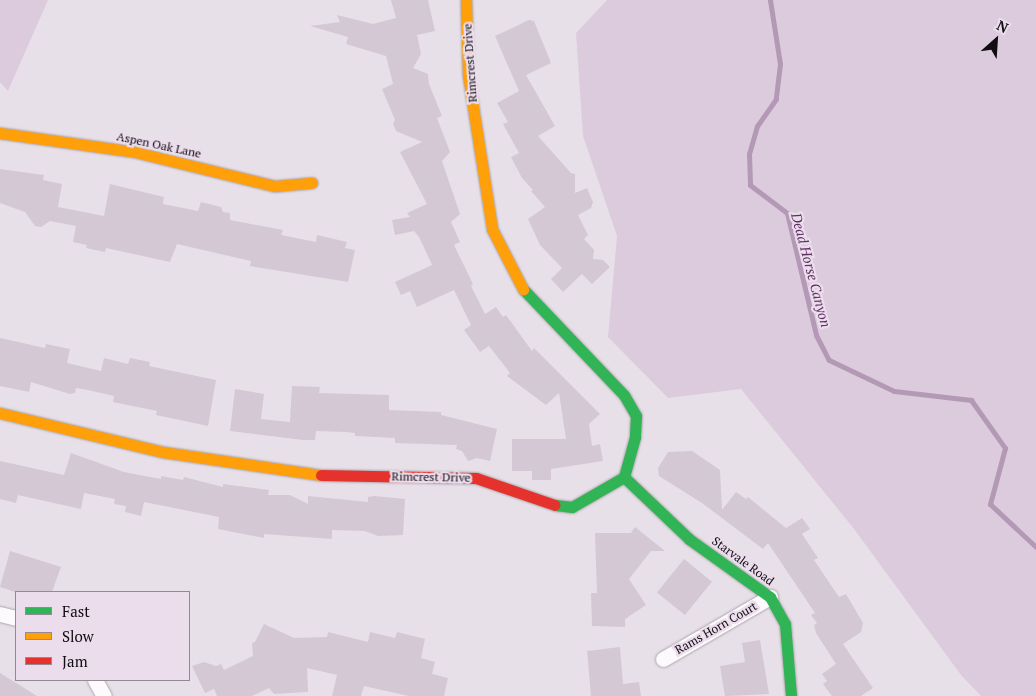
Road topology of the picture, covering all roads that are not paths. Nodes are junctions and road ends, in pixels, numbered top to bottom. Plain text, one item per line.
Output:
1 (466, 0) edge
2 (0, 133) edge
3 (312, 183) dead end
4 (0, 413) edge
5 (624, 477) junction
6 (770, 597) junction
7 (0, 614) edge
8 (15, 618) edge
9 (663, 658) dead end
10 (96, 681) edge
11 (104, 696) edge
12 (791, 696) edge

1 - 5 street, Rimcrest Drive
2 - 3 street, Aspen Oak Lane
4 - 5 street, Rimcrest Drive
5 - 6 street, Starvale Road
6 - 9 street, Rams Horn Court
6 - 12 street, Starvale Road
7 - 8 street
10 - 11 street

